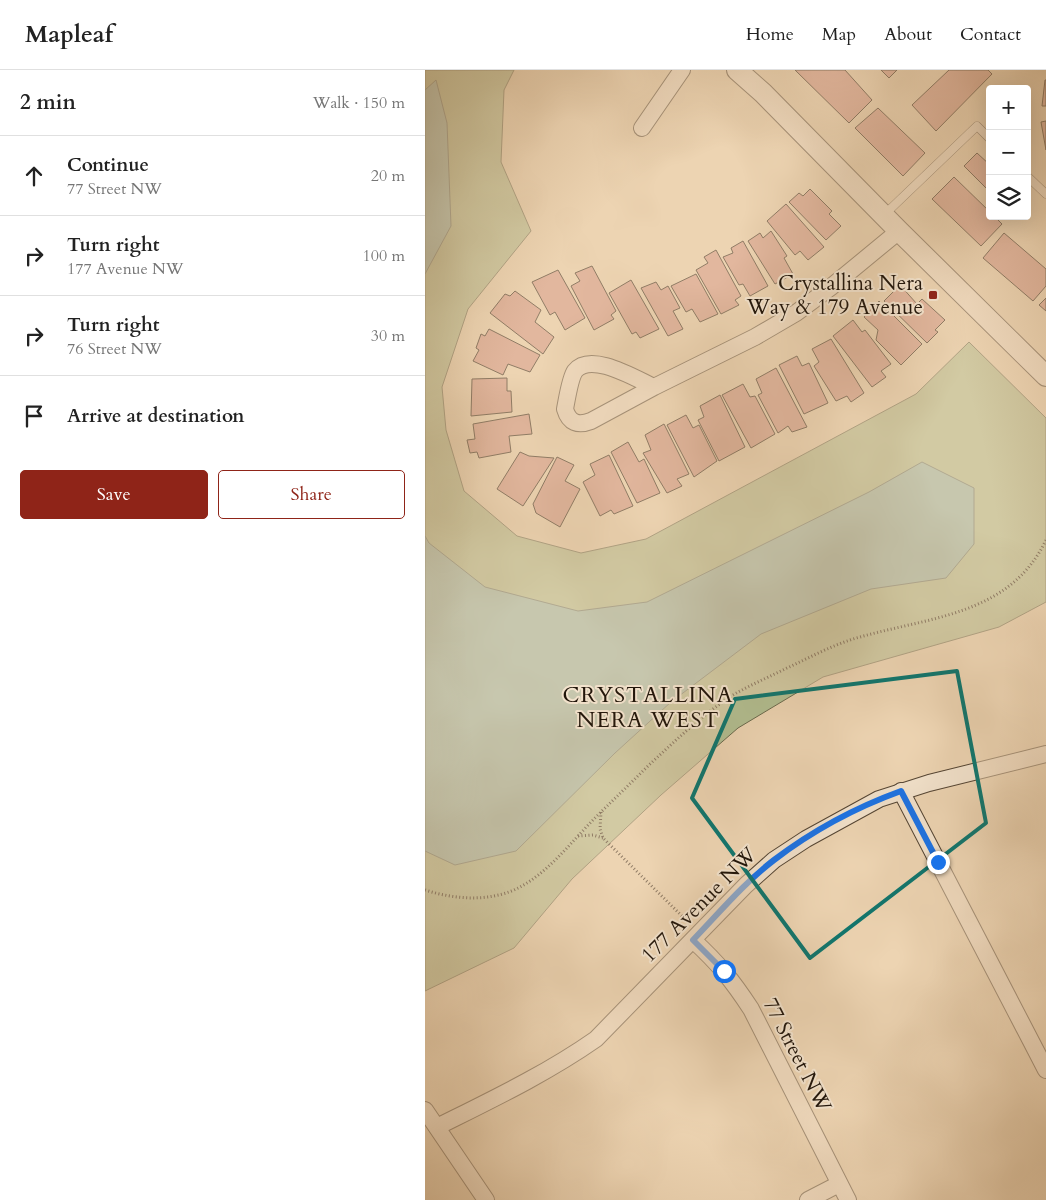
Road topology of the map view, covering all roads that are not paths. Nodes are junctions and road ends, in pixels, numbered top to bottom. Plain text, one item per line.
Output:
1 (682, 70) edge
2 (737, 70) edge
3 (642, 128) dead end
4 (986, 135) edge
5 (1031, 180) edge
6 (1046, 194) edge
7 (884, 215) junction
8 (899, 231) junction
9 (1046, 376) edge
10 (655, 387) junction
11 (1046, 754) edge
12 (901, 791) junction
13 (693, 940) junction
14 (1044, 1060) edge
15 (425, 1110) edge
16 (437, 1127) junction
17 (839, 1184) junction
18 (486, 1200) edge
19 (808, 1200) edge
20 (847, 1200) edge

1 - 3 street
2 - 7 street
4 - 7 lane
5 - 6 lane
7 - 8 street
8 - 9 street
8 - 10 street
10 - 10 street
11 - 12 street, 177 Avenue NW
12 - 13 street, 177 Avenue NW
12 - 14 street
13 - 16 street, 177 Avenue NW
13 - 17 street, 77 Street NW
15 - 16 street
16 - 18 street
17 - 19 street
17 - 20 street, 77 Street NW

